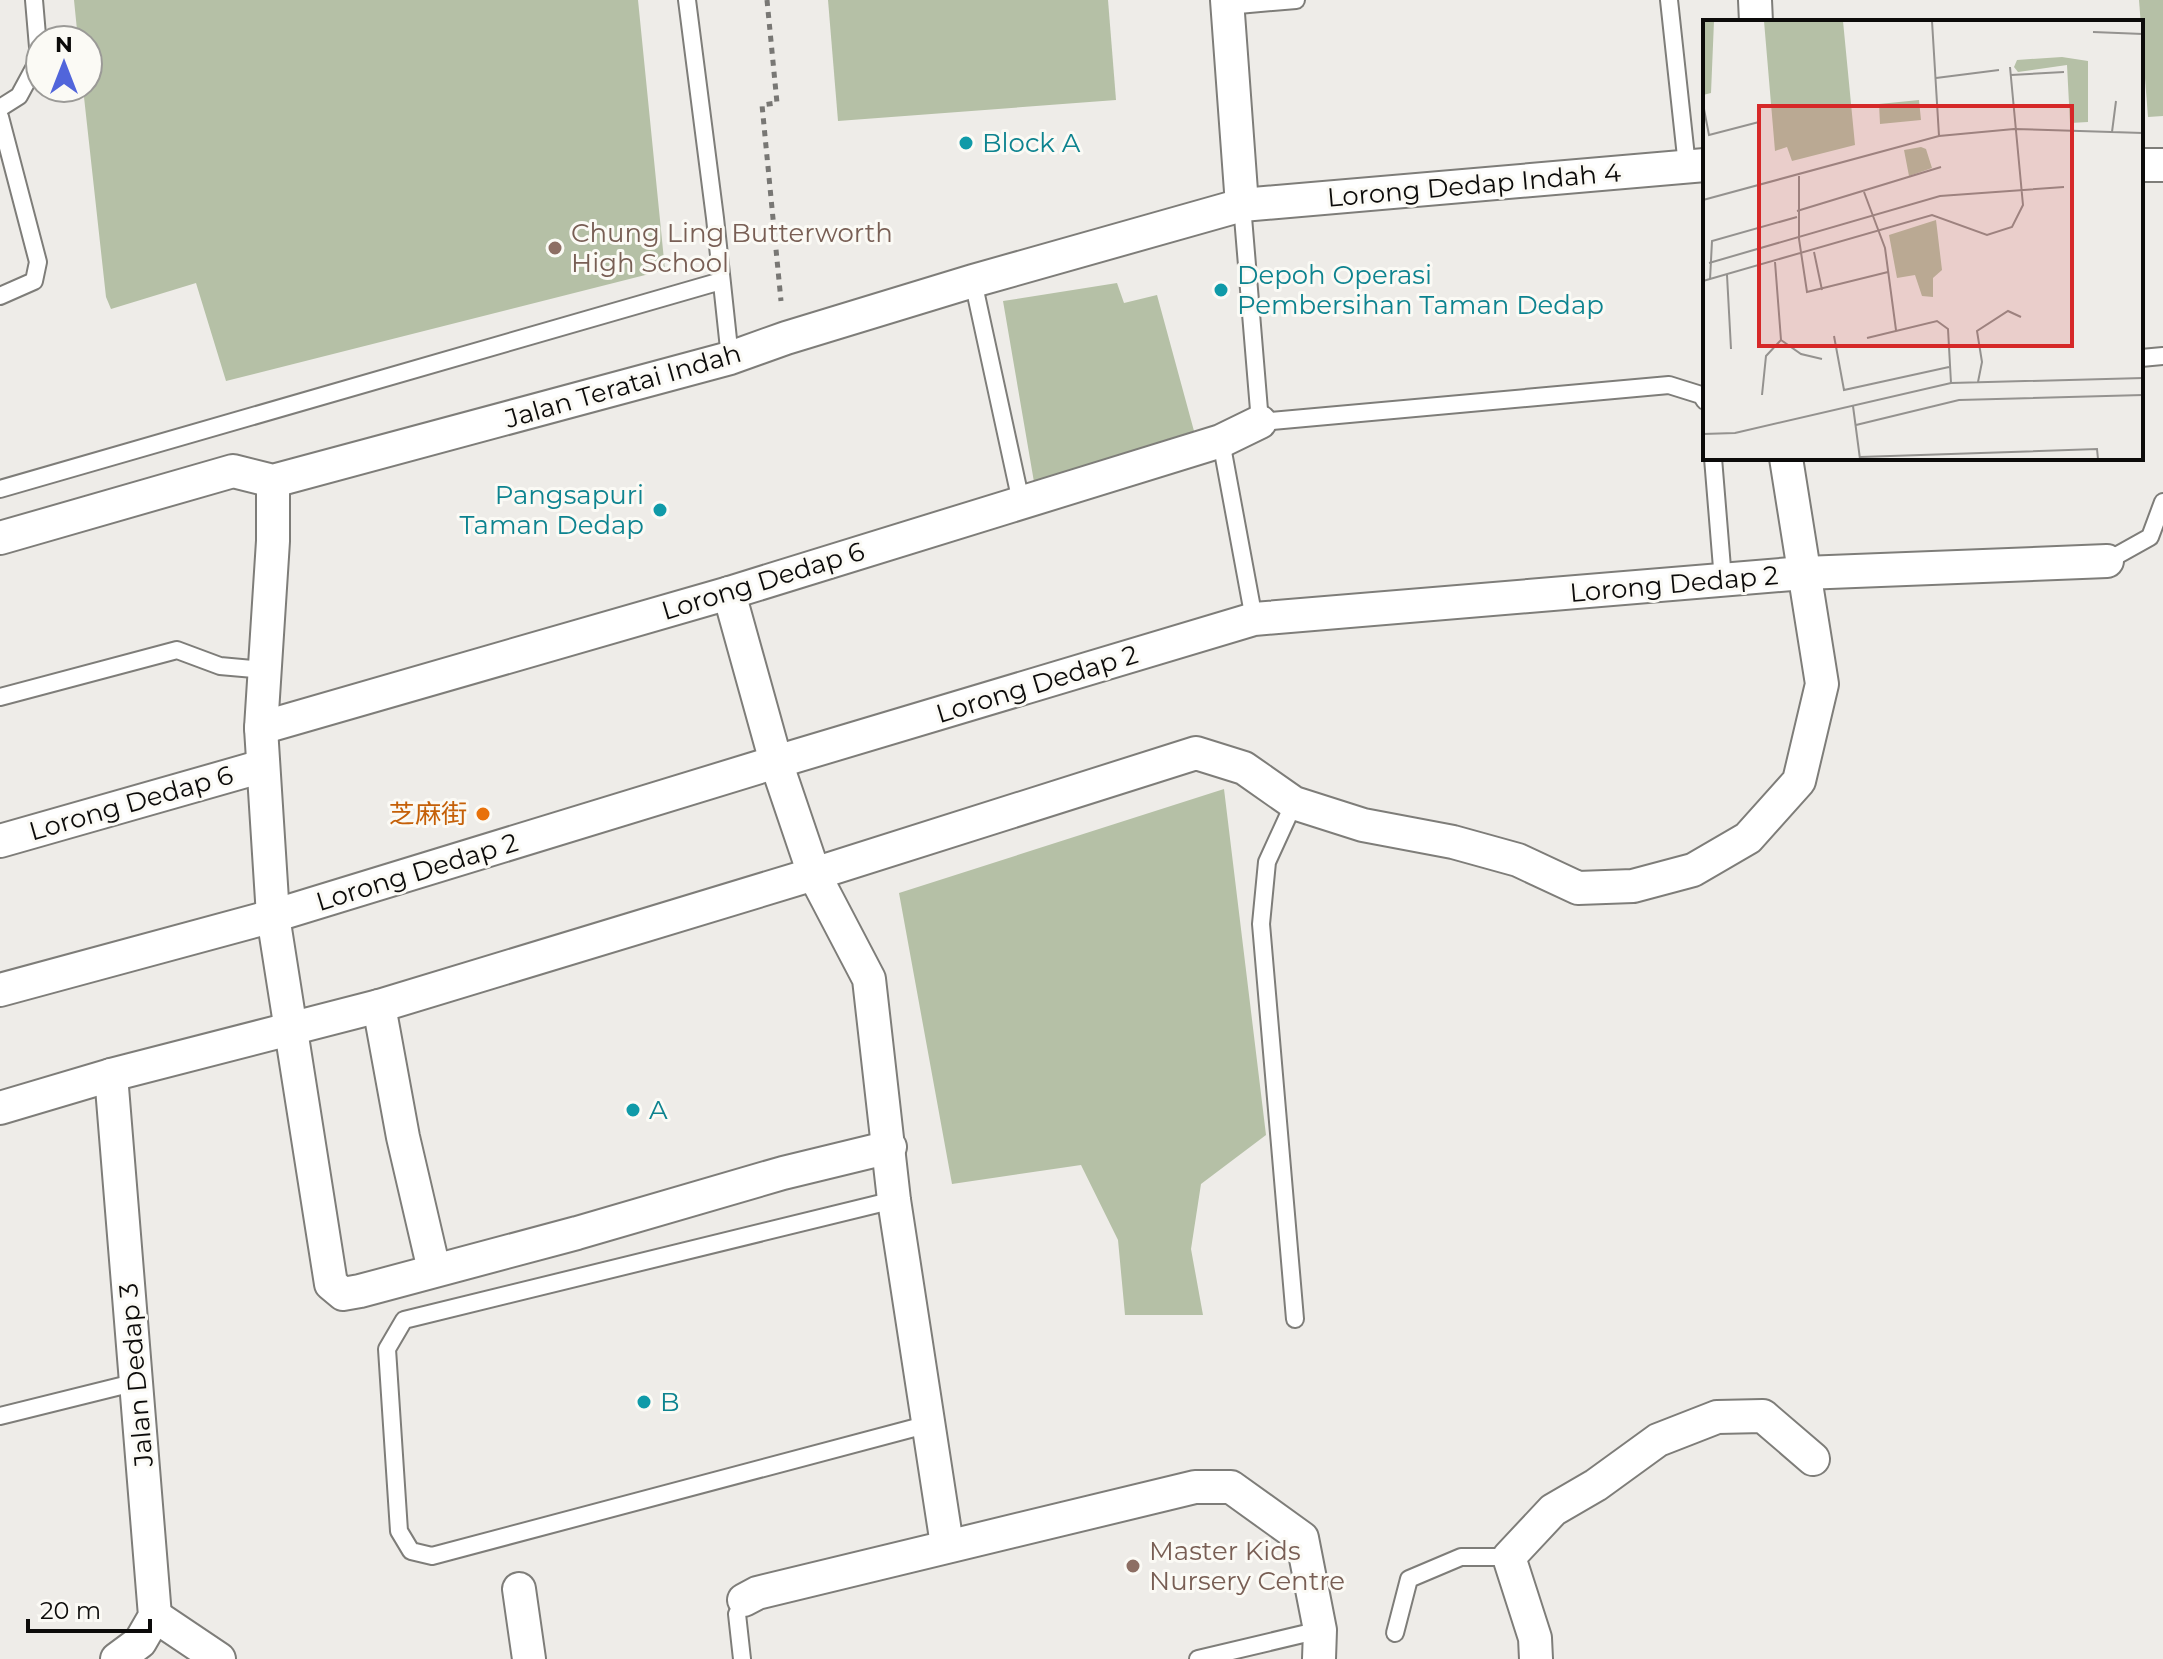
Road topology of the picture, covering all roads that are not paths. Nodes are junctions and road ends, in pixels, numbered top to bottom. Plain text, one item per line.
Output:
1 (34, 0) edge
2 (687, 0) edge
3 (1296, 0) edge
4 (1669, 0) edge
5 (1755, 0) edge
6 (1227, 3) edge
7 (1756, 20) edge
8 (0, 108) edge
9 (0, 117) edge
10 (1696, 166) edge
11 (1242, 205) junction
12 (721, 281) junction
13 (973, 281) junction
14 (0, 296) edge
15 (2163, 356) edge
16 (730, 358) junction
17 (2143, 358) edge
18 (1703, 398) edge
19 (1260, 422) junction
20 (1221, 441) junction
21 (1713, 460) edge
22 (1786, 460) edge
23 (273, 481) junction
24 (0, 489) edge
25 (1021, 502) junction
26 (2163, 502) edge
27 (0, 538) edge
28 (2107, 561) joint
29 (1804, 573) junction
30 (1723, 580) junction
31 (729, 593) junction
32 (1254, 619) junction
33 (264, 670) junction
34 (0, 697) edge
35 (261, 728) junction
36 (776, 762) junction
37 (263, 766) junction
38 (1294, 803) junction
39 (0, 841) edge
40 (814, 874) junction
41 (273, 916) junction
42 (0, 990) edge
43 (379, 1006) junction
44 (292, 1027) junction
45 (111, 1075) junction
46 (0, 1108) edge
47 (890, 1147) junction
48 (894, 1200) junction
49 (434, 1270) junction
50 (1295, 1319) dead end
51 (137, 1382) junction
52 (0, 1416) edge
53 (929, 1424) junction
54 (1813, 1459) dead end
55 (947, 1545) junction
56 (1509, 1557) junction
57 (519, 1589) dead end
58 (744, 1600) joint
59 (155, 1616) junction
60 (1395, 1633) dead end
61 (1319, 1644) edge
62 (117, 1659) edge
63 (219, 1659) edge
64 (529, 1659) edge
65 (742, 1659) edge
66 (1198, 1659) edge
67 (1536, 1659) edge

1 - 8 lane
2 - 12 lane
3 - 6 lane
4 - 10 lane
5 - 7 street
6 - 11 street
9 - 14 lane
10 - 11 street, Lorong Dedap Indah 4
11 - 13 street, Jalan Teratai Indah
11 - 19 lane
12 - 16 lane
12 - 24 lane
13 - 16 street, Jalan Teratai Indah
13 - 25 lane
15 - 17 lane
16 - 23 street, Jalan Teratai Indah
18 - 19 lane
19 - 20 street, Lorong Dedap 6
20 - 25 street, Lorong Dedap 6
20 - 32 lane
21 - 30 lane
22 - 29 street
23 - 27 street, Jalan Teratai Indah
23 - 33 street
25 - 31 street, Lorong Dedap 6
26 - 28 lane
28 - 29 street, Lorong Dedap 2
29 - 30 street, Lorong Dedap 2
29 - 38 street
30 - 32 street, Lorong Dedap 2
31 - 35 street, Lorong Dedap 6
31 - 36 street
32 - 36 street, Lorong Dedap 2
33 - 34 lane
33 - 35 street
35 - 37 street
36 - 40 street
36 - 41 street, Lorong Dedap 2
37 - 39 street, Lorong Dedap 6
37 - 41 street
38 - 40 street
38 - 50 lane
40 - 43 street
40 - 47 street
41 - 42 street, Lorong Dedap 2
41 - 44 street
43 - 44 street
43 - 49 street
44 - 45 street
44 - 49 street
45 - 46 street
45 - 51 street, Jalan Dedap 3
47 - 48 street
47 - 49 street
48 - 53 street
48 - 53 lane
51 - 52 lane
51 - 59 street, Jalan Dedap 3
53 - 55 street
54 - 56 street
55 - 58 street
55 - 61 street
56 - 60 lane
56 - 67 street
57 - 64 street
58 - 65 lane
59 - 62 street
59 - 63 street
61 - 66 lane

